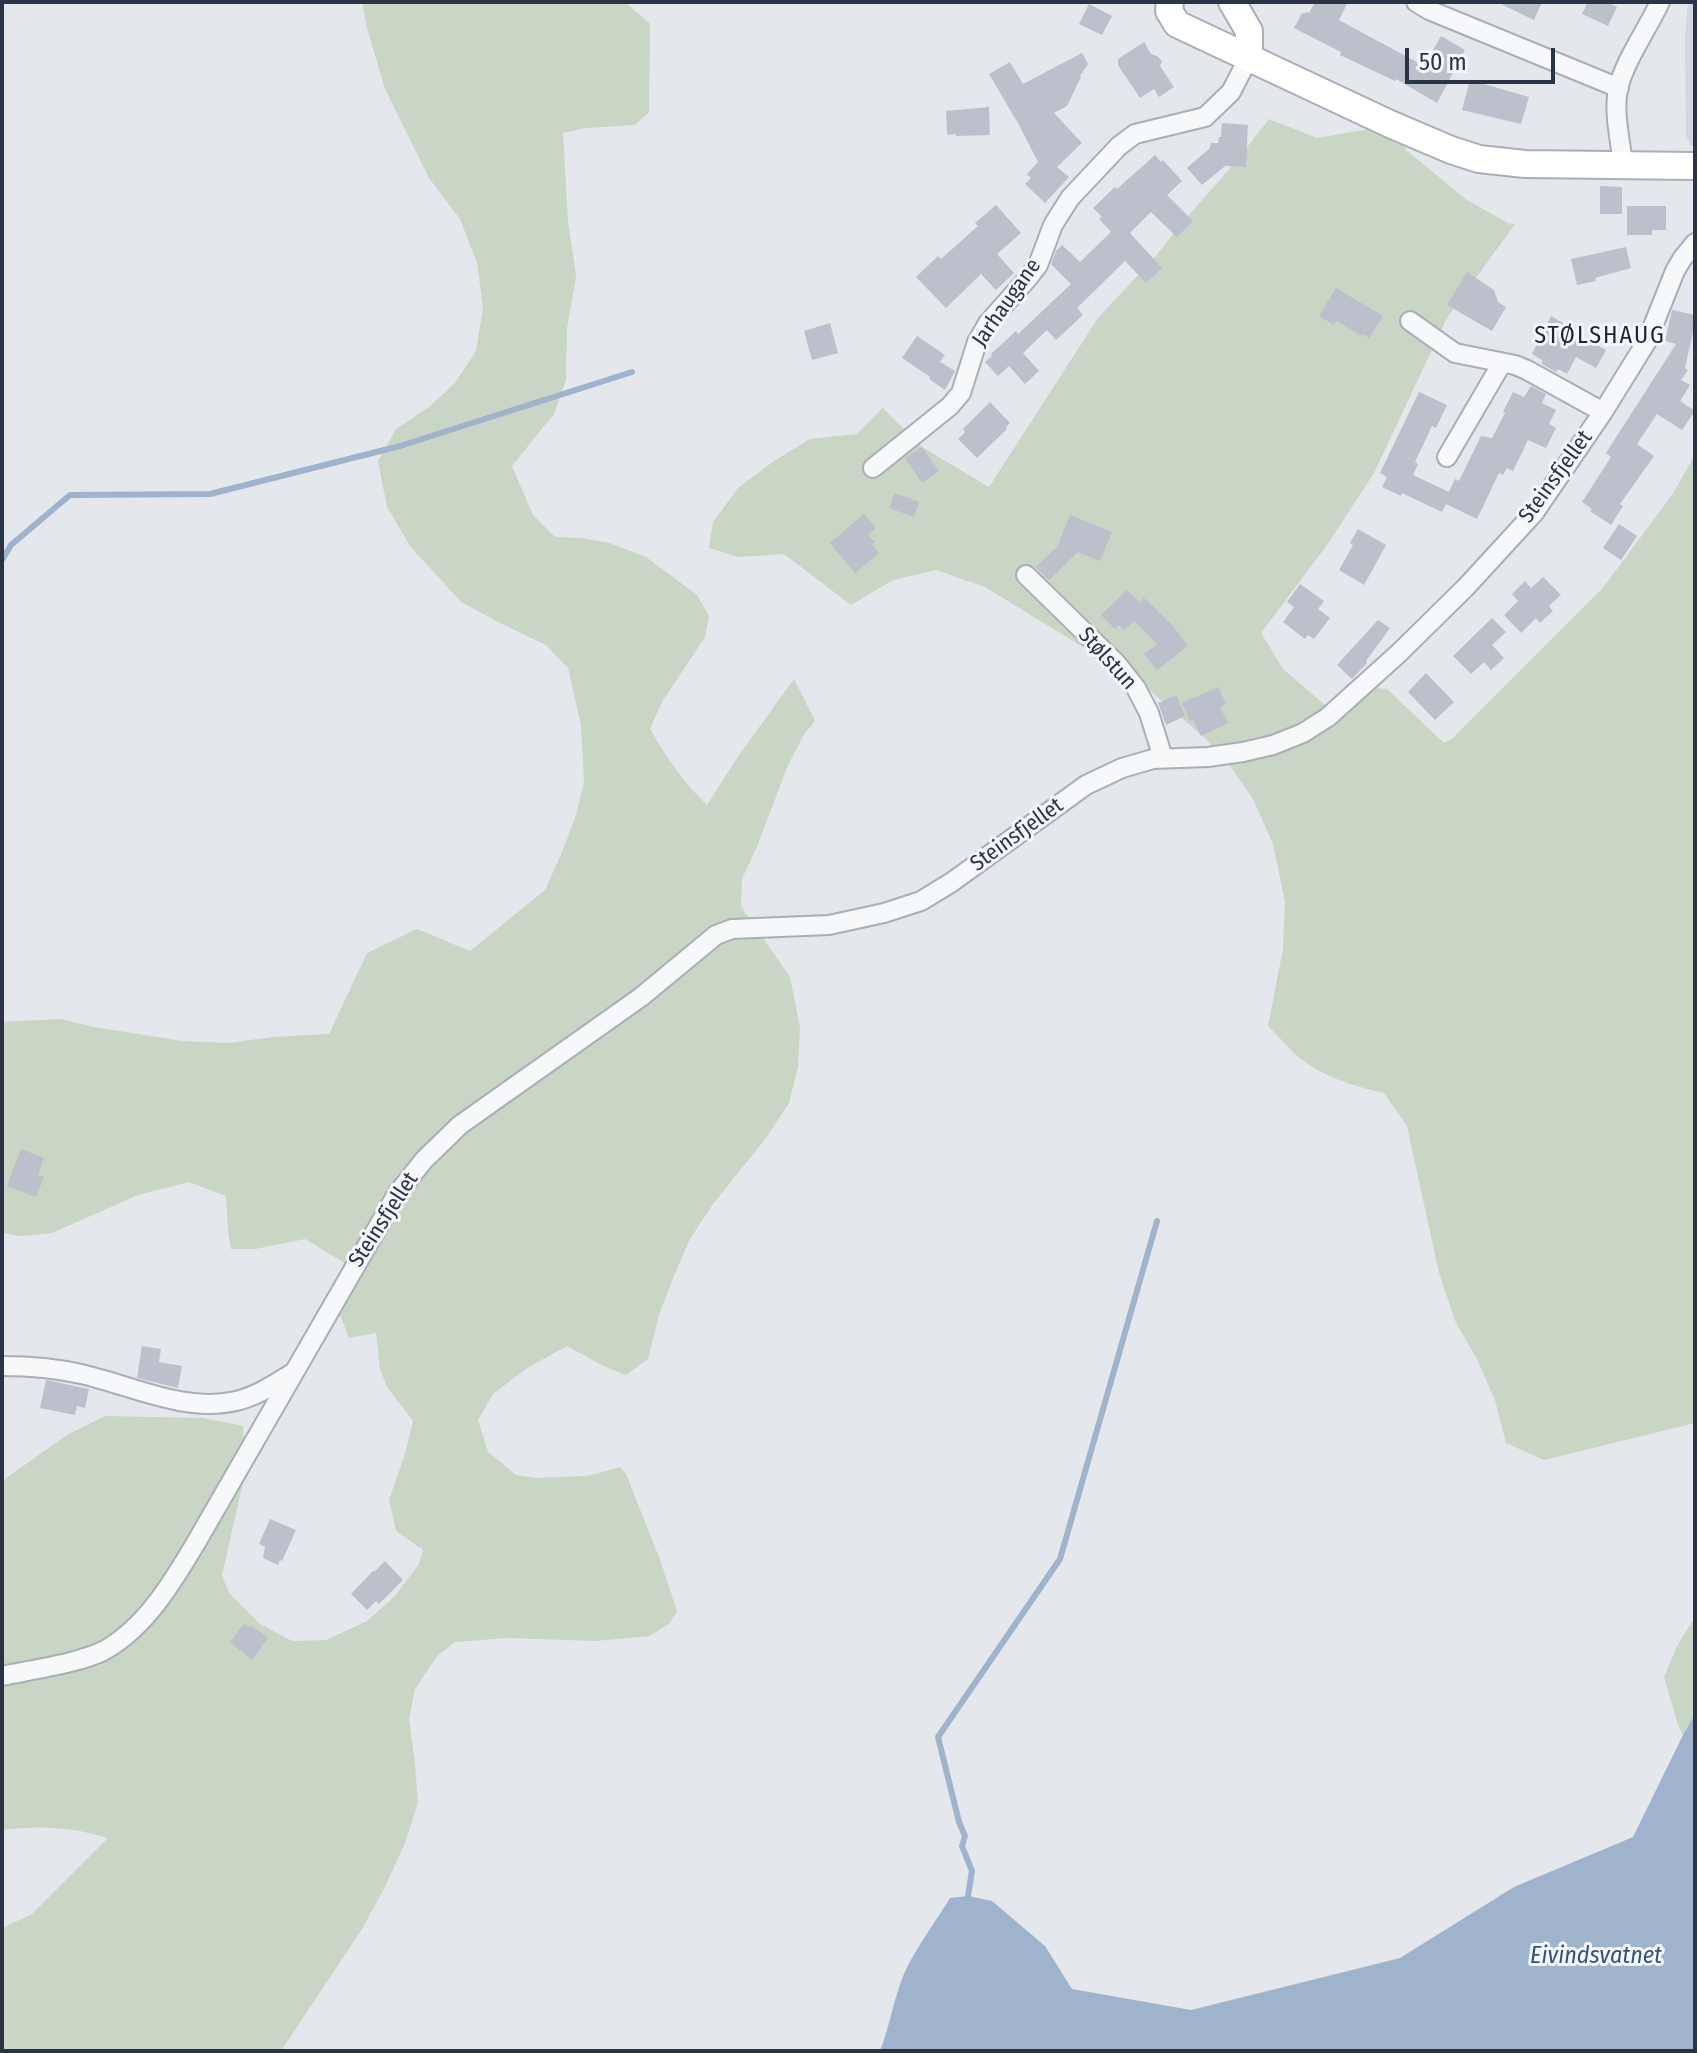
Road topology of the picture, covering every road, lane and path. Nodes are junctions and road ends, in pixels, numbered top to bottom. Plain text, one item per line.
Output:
1 (1170, 2) edge
2 (1232, 2) edge
3 (1416, 2) edge
4 (1660, 2) edge
5 (1249, 57) junction
6 (1619, 88) junction
7 (1623, 166) junction
8 (1695, 166) edge
9 (1695, 243) edge
10 (1410, 321) dead end
11 (1502, 363) junction
12 (1603, 412) junction
13 (1447, 457) dead end
14 (873, 468) dead end
15 (1026, 575) dead end
16 (1163, 758) junction
17 (2, 1366) edge
18 (293, 1373) junction
19 (2, 1676) edge

1 - 5 street
2 - 5 street
3 - 6 street
4 - 6 street
5 - 7 street
5 - 14 street, Jarhaugane
6 - 7 street
7 - 8 street
9 - 12 street, Steinsfjellet
10 - 11 street
11 - 12 street
11 - 13 street
12 - 16 street, Steinsfjellet
15 - 16 street, Stølstun
16 - 18 street, Steinsfjellet
17 - 18 street, Steinsfjellet
18 - 19 street, Steinsfjellet

